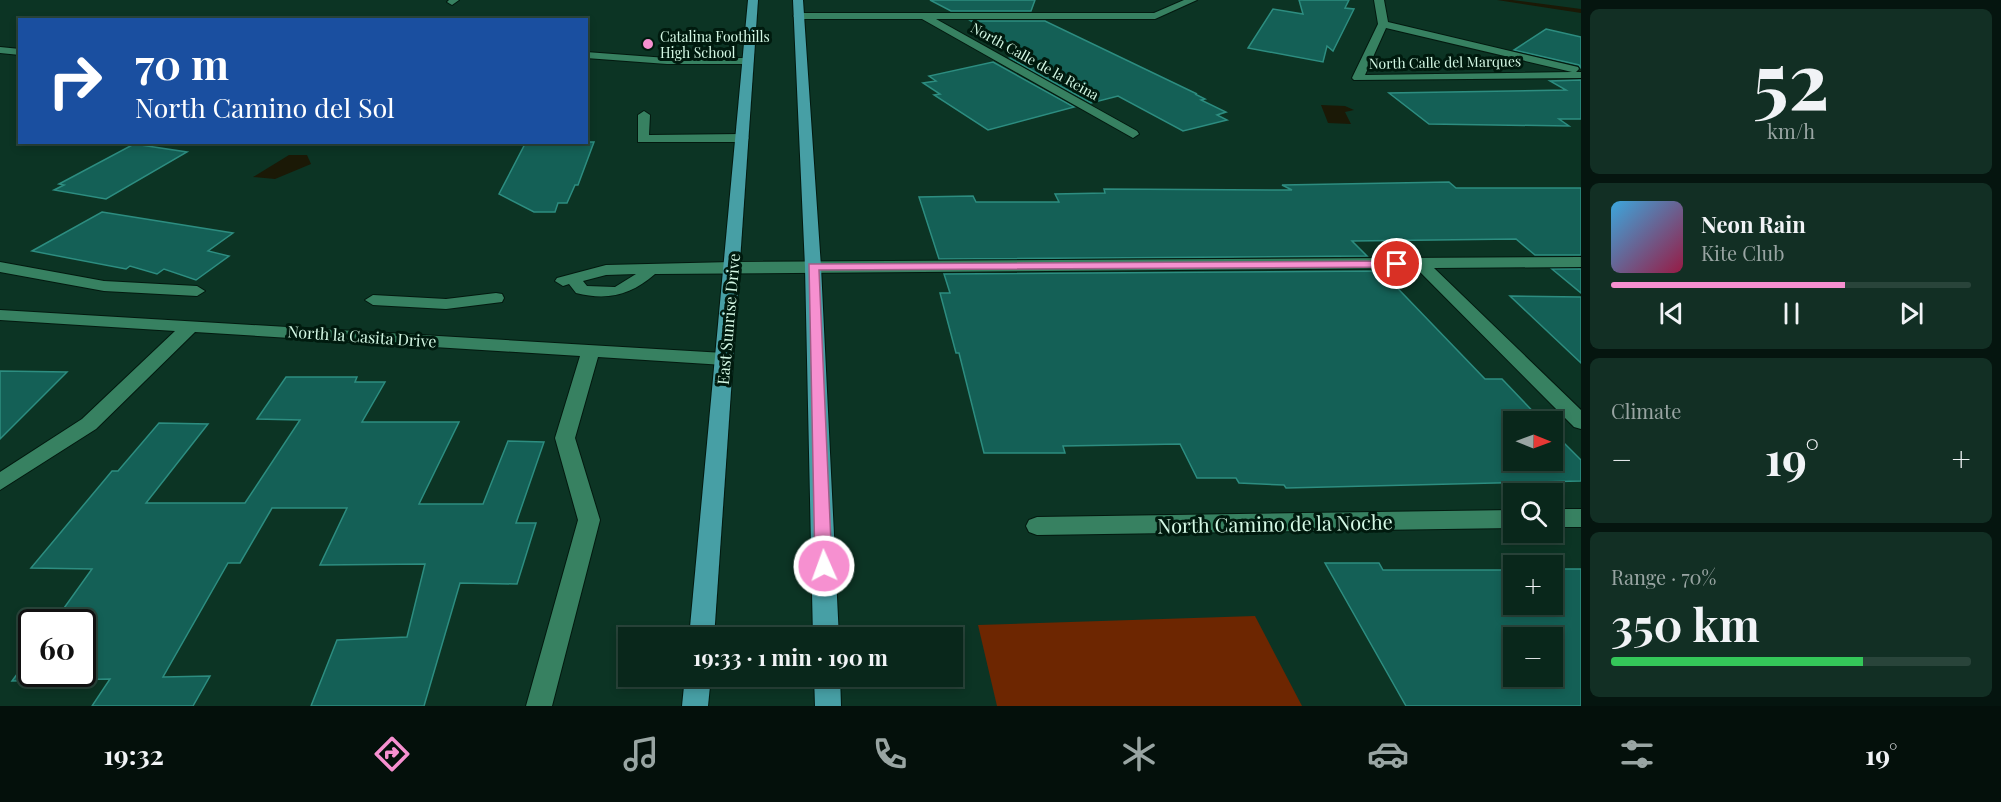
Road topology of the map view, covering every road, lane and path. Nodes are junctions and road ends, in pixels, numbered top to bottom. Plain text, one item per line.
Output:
1 (753, 0) edge
2 (798, 0) edge
3 (1192, 0) edge
4 (1379, 0) edge
5 (923, 15) junction
6 (798, 16) junction
7 (1383, 24) junction
8 (0, 50) edge
9 (18, 52) edge
10 (588, 55) edge
11 (747, 61) junction
12 (1581, 71) edge
13 (1581, 75) edge
14 (644, 115) dead end
15 (1133, 134) dead end
16 (743, 138) junction
17 (1581, 262) edge
18 (1421, 264) junction
19 (0, 267) edge
20 (732, 267) junction
21 (813, 267) junction
22 (651, 269) junction
23 (197, 291) dead end
24 (496, 298) dead end
25 (373, 300) dead end
26 (0, 315) edge
27 (192, 325) junction
28 (591, 351) junction
29 (724, 359) junction
30 (1581, 422) edge
31 (0, 482) edge
32 (1563, 518) edge
33 (1581, 518) edge
34 (1503, 519) edge
35 (1037, 526) dead end
36 (702, 627) edge
37 (826, 627) edge
38 (697, 687) edge
39 (828, 687) edge
40 (539, 706) edge
41 (695, 706) edge
42 (828, 706) edge

1 - 11 main road, East Sunrise Drive
2 - 6 main road
3 - 5 street, North Calle de la Reina
4 - 7 street
5 - 6 street, North Calle de la Reina
5 - 15 street, North Calle de la Reina
6 - 21 main road
7 - 12 street
7 - 13 street, North Calle del Marques
8 - 9 street
10 - 11 street
11 - 16 main road, East Sunrise Drive
14 - 16 street
16 - 20 main road, East Sunrise Drive
17 - 18 street
18 - 21 street
18 - 30 street
19 - 23 street
20 - 21 street
20 - 22 street
20 - 29 main road, East Sunrise Drive
21 - 37 main road
22 - 22 street
24 - 25 street
26 - 27 street, North la Casita Drive
27 - 28 street, North la Casita Drive
27 - 31 street
28 - 29 street, North la Casita Drive
28 - 40 street
29 - 36 main road, East Sunrise Drive
32 - 33 street
34 - 35 street, North Camino de la Noche
38 - 41 main road
39 - 42 main road

